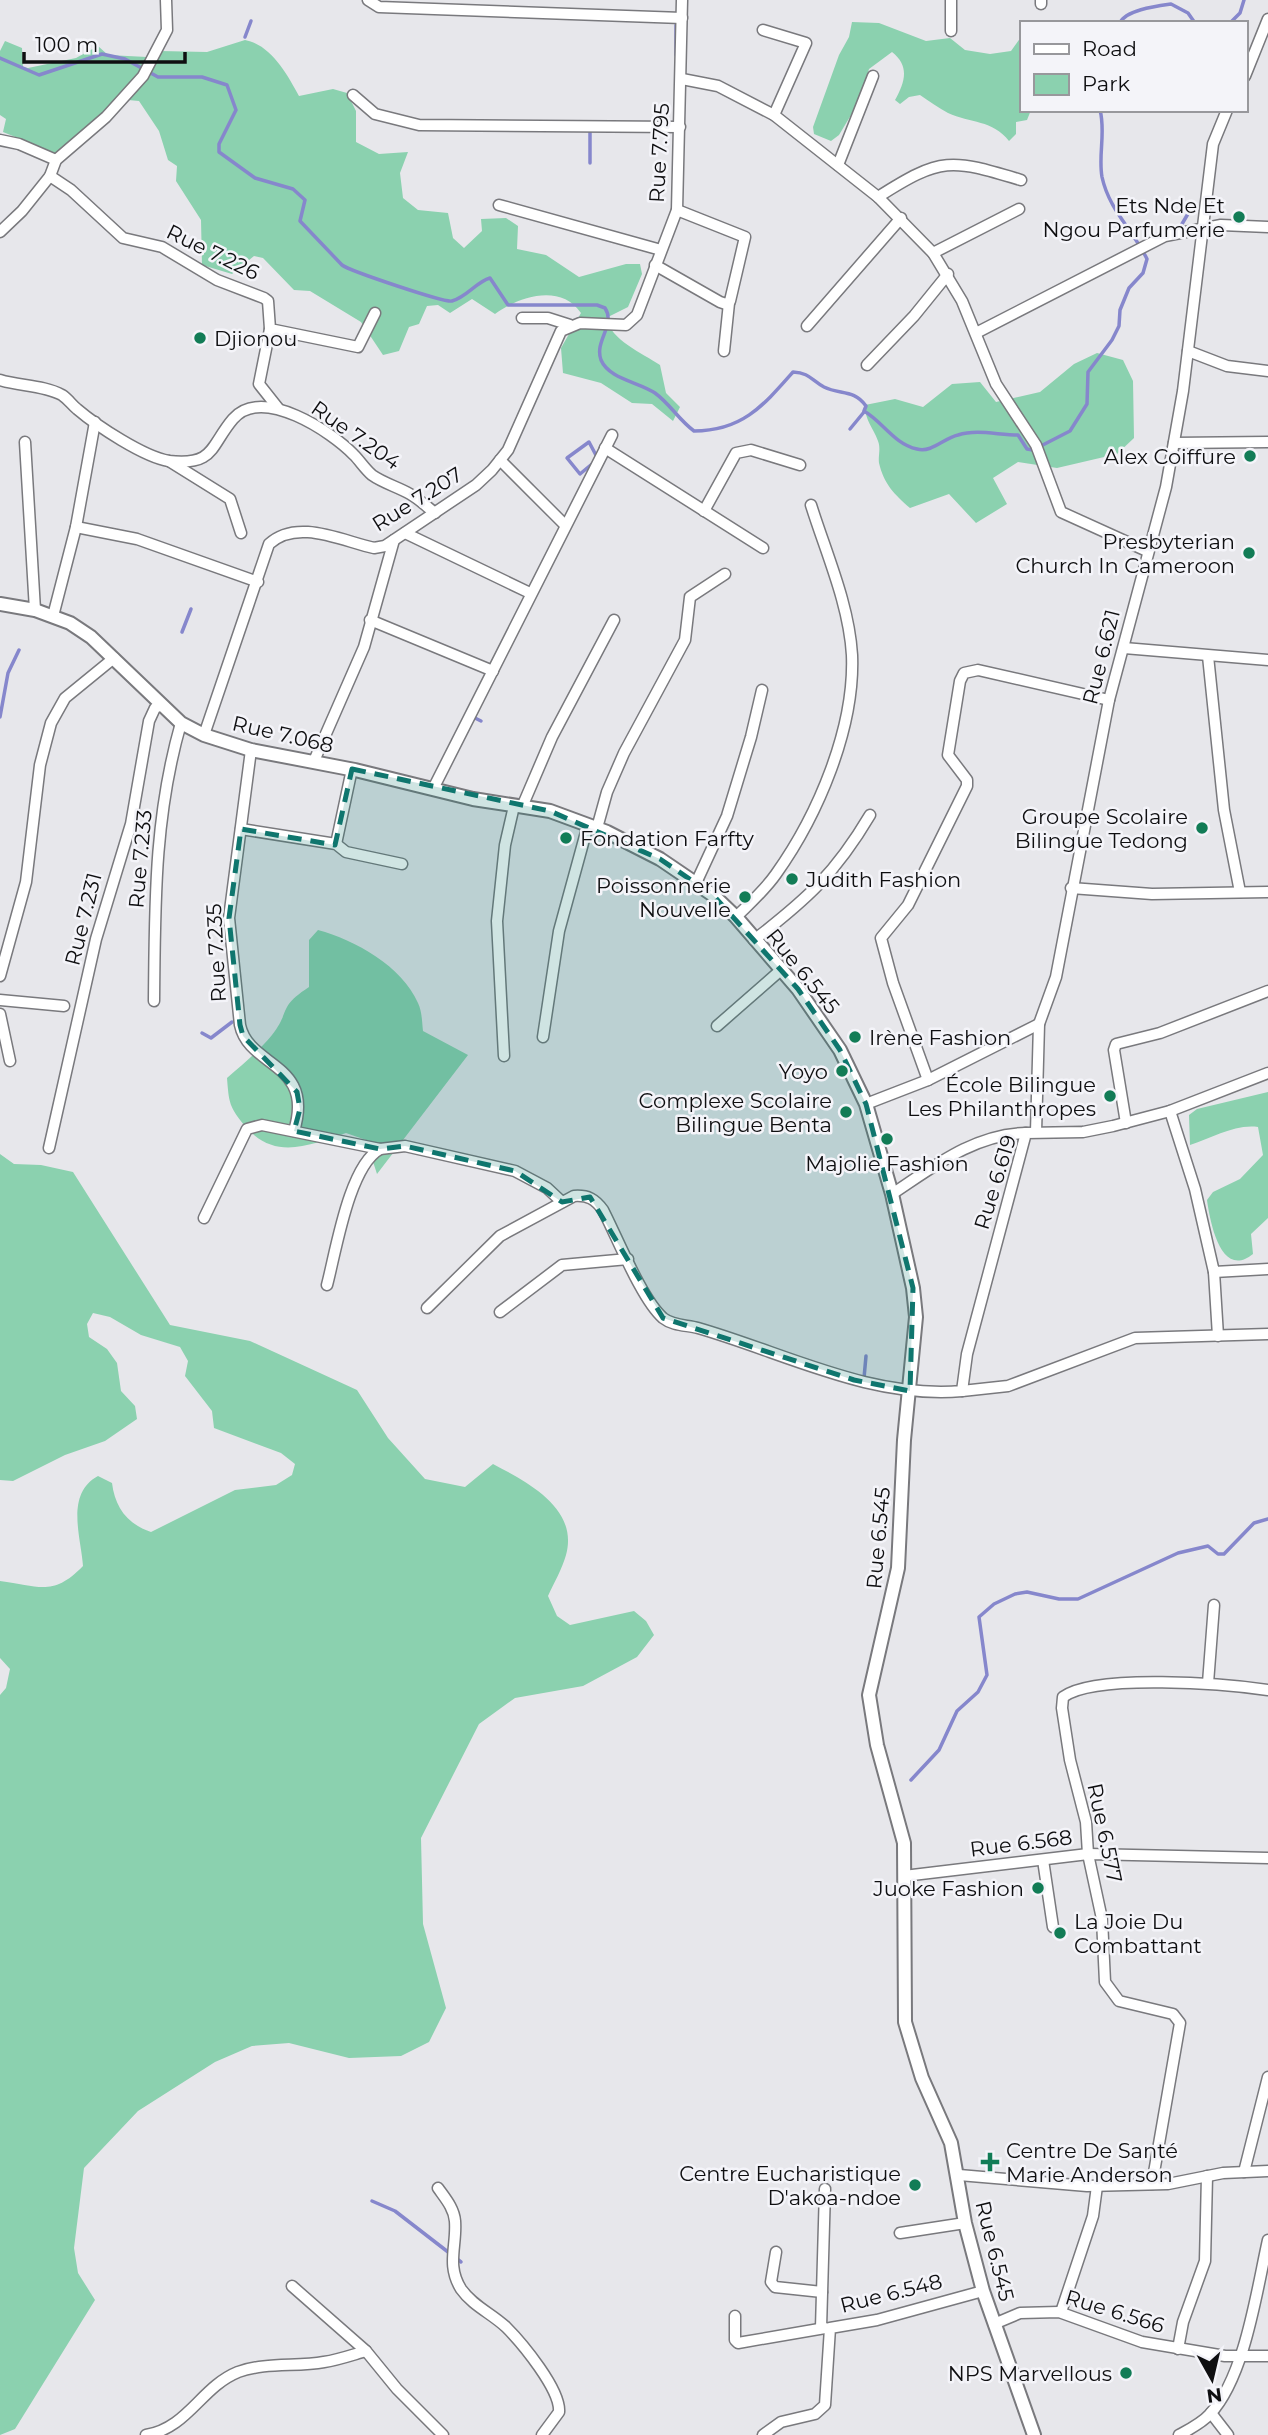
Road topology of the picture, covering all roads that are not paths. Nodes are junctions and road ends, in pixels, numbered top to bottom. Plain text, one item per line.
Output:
1 (166, 0) edge
2 (368, 0) edge
3 (682, 0) edge
4 (951, 0) edge
5 (682, 18) junction
6 (1268, 19) edge
7 (763, 30) dead end
8 (951, 31) dead end
9 (1247, 71) edge
10 (873, 76) dead end
11 (682, 79) junction
12 (353, 94) dead end
13 (1226, 112) edge
14 (774, 115) junction
15 (680, 127) junction
16 (0, 140) edge
17 (56, 160) junction
18 (838, 165) junction
19 (50, 176) junction
20 (1021, 180) dead end
21 (878, 197) junction
22 (499, 205) dead end
23 (1019, 209) dead end
24 (677, 210) junction
25 (901, 218) junction
26 (1204, 228) junction
27 (1268, 228) edge
28 (0, 232) edge
29 (662, 250) junction
30 (933, 253) junction
31 (655, 265) junction
32 (948, 274) junction
33 (729, 303) junction
34 (375, 313) dead end
35 (522, 318) dead end
36 (570, 325) junction
37 (807, 326) dead end
38 (270, 329) junction
39 (976, 333) junction
40 (724, 351) dead end
41 (1188, 351) junction
42 (867, 365) dead end
43 (1268, 371) edge
44 (0, 380) edge
45 (278, 408) junction
46 (95, 422) junction
47 (612, 435) dead end
48 (25, 442) dead end
49 (1268, 442) edge
50 (1174, 443) junction
51 (605, 448) junction
52 (500, 460) junction
53 (168, 461) junction
54 (800, 464) dead end
55 (811, 505) dead end
56 (704, 511) junction
57 (435, 513) junction
58 (565, 525) junction
59 (76, 527) junction
60 (241, 533) dead end
61 (405, 533) junction
62 (394, 540) junction
63 (763, 548) dead end
64 (1147, 551) junction
65 (725, 574) dead end
66 (258, 582) junction
67 (530, 593) junction
68 (0, 604) edge
69 (35, 610) junction
70 (53, 615) junction
71 (370, 620) junction
72 (614, 620) dead end
73 (1124, 648) junction
74 (1208, 656) junction
75 (114, 658) junction
76 (1268, 660) edge
77 (493, 671) junction
78 (762, 690) dead end
79 (1110, 700) junction
80 (162, 705) junction
81 (181, 723) junction
82 (204, 735) junction
83 (251, 751) junction
84 (314, 761) junction
85 (352, 769) junction
86 (434, 787) junction
87 (518, 807) junction
88 (870, 816) dead end
89 (593, 827) junction
90 (241, 830) junction
91 (336, 844) junction
92 (402, 864) dead end
93 (696, 883) junction
94 (1071, 888) junction
95 (1268, 891) edge
96 (1240, 892) junction
97 (736, 918) junction
98 (754, 940) junction
99 (782, 969) junction
100 (0, 976) edge
101 (1268, 991) edge
102 (0, 1000) edge
103 (154, 1001) dead end
104 (64, 1006) dead end
105 (0, 1014) edge
106 (1039, 1024) junction
107 (717, 1026) dead end
108 (543, 1037) dead end
109 (504, 1056) dead end
110 (10, 1061) dead end
111 (1268, 1073) edge
112 (928, 1080) junction
113 (866, 1104) junction
114 (1170, 1111) junction
115 (1126, 1123) junction
116 (294, 1131) junction
117 (1031, 1132) junction
118 (48, 1148) dead end
119 (380, 1149) junction
120 (892, 1194) junction
121 (562, 1202) junction
122 (204, 1218) dead end
123 (628, 1259) junction
124 (1268, 1269) edge
125 (1214, 1272) junction
126 (327, 1285) dead end
127 (426, 1308) dead end
128 (500, 1312) dead end
129 (1268, 1334) edge
130 (1218, 1336) junction
131 (909, 1391) junction
132 (962, 1391) junction
133 (1214, 1605) dead end
134 (1208, 1683) junction
135 (1268, 1690) edge
136 (1088, 1854) junction
137 (1268, 1858) edge
138 (1043, 1860) junction
139 (904, 1875) junction
140 (1053, 1927) dead end
141 (1268, 2077) edge
142 (1268, 2171) edge
143 (1244, 2172) junction
144 (959, 2175) junction
145 (1207, 2176) junction
146 (1152, 2184) junction
147 (1097, 2186) junction
148 (438, 2188) dead end
149 (825, 2189) dead end
150 (965, 2223) junction
151 (900, 2233) dead end
152 (1268, 2240) edge
153 (775, 2252) dead end
154 (292, 2286) dead end
155 (983, 2291) junction
156 (822, 2292) junction
157 (1062, 2312) junction
158 (735, 2316) dead end
159 (994, 2324) junction
160 (825, 2328) junction
161 (1178, 2349) junction
162 (366, 2351) junction
163 (1268, 2356) edge
164 (1239, 2357) junction
165 (1212, 2413) junction
166 (146, 2435) edge
167 (443, 2435) edge
168 (542, 2435) edge
169 (763, 2435) edge
170 (1034, 2435) edge
171 (1179, 2435) edge
172 (1228, 2435) edge

1 - 17 street
2 - 5 street
3 - 5 street, Rue 7.795
4 - 8 street
5 - 11 street, Rue 7.795
6 - 9 street
7 - 14 street
10 - 18 street
11 - 14 street
11 - 15 street, Rue 7.795
12 - 15 street
13 - 26 street, Rue 6.621
14 - 18 street
15 - 24 street, Rue 7.795
16 - 17 street
17 - 19 street
18 - 21 street
19 - 28 street
19 - 38 street, Rue 7.226
20 - 21 street
21 - 25 street
22 - 29 street
23 - 30 street
24 - 29 street, Rue 7.795
24 - 33 street
25 - 30 street
25 - 37 street
26 - 27 street
26 - 39 street
26 - 41 street, Rue 6.621
29 - 31 street, Rue 7.795
30 - 32 street
31 - 33 street
31 - 36 street, Rue 7.795
32 - 39 street
32 - 42 street
33 - 40 street
34 - 38 street
35 - 36 street
36 - 52 street, Rue 7.207
38 - 45 street
39 - 64 street
41 - 43 street
41 - 50 street, Rue 6.621
44 - 46 street, Rue 7.204
45 - 53 street, Rue 7.204
45 - 57 street, Rue 7.204
46 - 53 street, Rue 7.204
46 - 59 street
47 - 51 street
48 - 69 street
49 - 50 street
50 - 64 street, Rue 6.621
51 - 56 street
51 - 58 street
52 - 57 street, Rue 7.207
52 - 58 street
53 - 60 street
54 - 56 street
55 - 97 street
56 - 63 street
57 - 61 street, Rue 7.207
58 - 67 street
59 - 66 street
59 - 70 street
61 - 62 street, Rue 7.207
61 - 67 street
62 - 66 street, Rue 7.207
62 - 71 street
64 - 73 street, Rue 6.621
65 - 89 street
66 - 82 street, Rue 7.207
67 - 77 street
68 - 69 street, Rue 7.068
69 - 70 street, Rue 7.068
70 - 75 street, Rue 7.068
71 - 77 street
71 - 84 street
72 - 87 street
73 - 74 street
73 - 79 street, Rue 6.621
74 - 76 street
74 - 96 street
75 - 80 street, Rue 7.068
75 - 100 street
77 - 86 street
78 - 93 street
79 - 94 street, Rue 6.621
79 - 112 street
80 - 81 street, Rue 7.068
80 - 118 street, Rue 7.231
81 - 82 street, Rue 7.068
81 - 103 street, Rue 7.233
82 - 83 street, Rue 7.068
83 - 84 street, Rue 7.068
83 - 90 street, Rue 7.235
84 - 85 street, Rue 7.068
85 - 86 street, Rue 7.068
85 - 91 street
86 - 87 street, Rue 7.068
87 - 89 street, Rue 6.545
87 - 109 street
88 - 98 street
89 - 93 street, Rue 6.545
89 - 108 street
90 - 91 street
90 - 116 street, Rue 7.235
91 - 92 street
93 - 97 street, Rue 6.545
94 - 96 street
94 - 106 street, Rue 6.621
95 - 96 street
97 - 98 street, Rue 6.545
98 - 99 street, Rue 6.545
99 - 107 street
99 - 113 street, Rue 6.545
101 - 115 street
102 - 104 street
105 - 110 street
106 - 112 street
106 - 117 street, Rue 6.621
111 - 114 street, Rue 6.619
112 - 113 street
113 - 120 street, Rue 6.545
114 - 115 street, Rue 6.619
114 - 125 street
115 - 117 street, Rue 6.619
116 - 119 street
116 - 122 street
117 - 120 street
117 - 132 street, Rue 6.619
119 - 121 street
119 - 126 street
120 - 131 street, Rue 6.545
121 - 123 street
121 - 127 street
123 - 128 street
123 - 131 street
124 - 125 street
125 - 130 street
129 - 130 street
130 - 132 street
131 - 132 street
131 - 139 street, Rue 6.545
133 - 134 street
134 - 135 street
134 - 136 street, Rue 6.577
136 - 137 street, Rue 6.568
136 - 138 street, Rue 6.568
136 - 146 street, Rue 6.577
138 - 139 street, Rue 6.568
138 - 140 street
139 - 144 street, Rue 6.545
141 - 143 street
142 - 143 street
143 - 145 street
144 - 147 street
144 - 150 street, Rue 6.545
145 - 146 street
145 - 161 street
146 - 147 street
147 - 157 street
148 - 168 street
149 - 156 street
150 - 151 street
150 - 155 street, Rue 6.545
152 - 164 street
153 - 156 street
154 - 162 street
155 - 159 street, Rue 6.545
155 - 160 street, Rue 6.548
156 - 160 street
157 - 159 street, Rue 6.566
157 - 161 street, Rue 6.566
158 - 160 street
159 - 170 street, Rue 6.545
160 - 169 street, Rue 6.548
161 - 164 street, Rue 6.566
162 - 166 street
162 - 167 street
163 - 164 street, Rue 6.566
164 - 165 street
165 - 171 street
165 - 172 street

